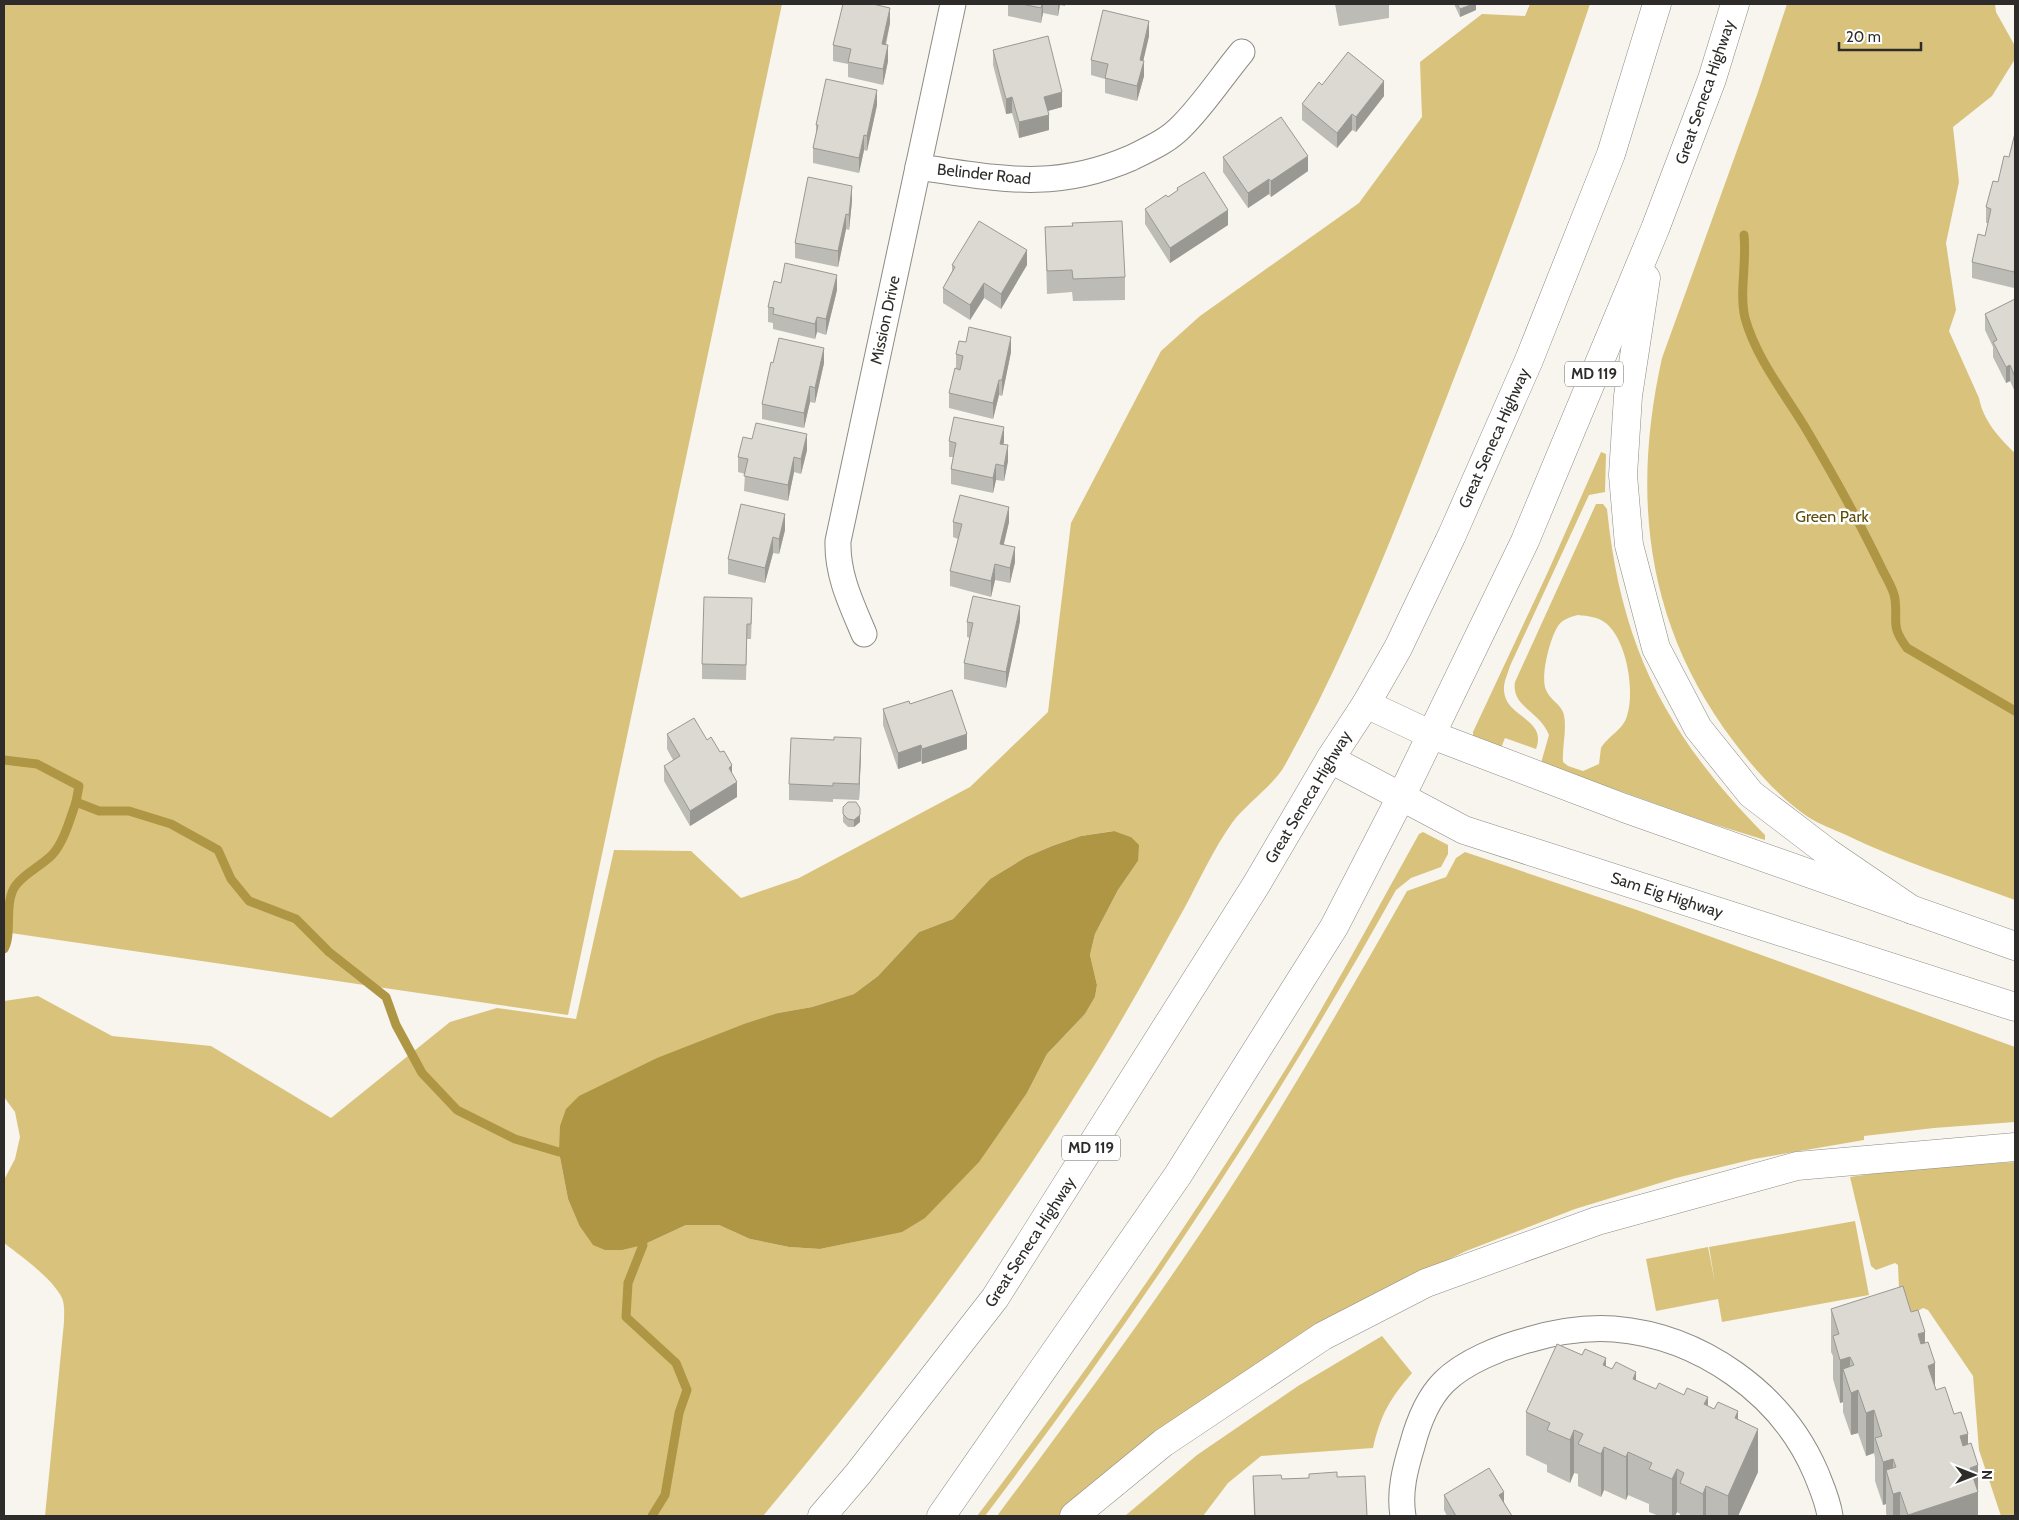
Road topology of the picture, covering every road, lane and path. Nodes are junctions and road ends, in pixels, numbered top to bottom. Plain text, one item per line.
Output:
1 (953, 4) edge
2 (1657, 4) edge
3 (1735, 4) edge
4 (1242, 52) dead end
5 (918, 167) junction
6 (1655, 229) junction
7 (864, 634) dead end
8 (1366, 704) junction
9 (1432, 735) junction
10 (1330, 759) junction
11 (1401, 797) junction
12 (1912, 910) junction
13 (2015, 946) edge
14 (2015, 1007) edge
15 (2015, 1147) edge
16 (822, 1516) edge
17 (941, 1516) edge
18 (1074, 1516) edge
19 (1403, 1516) edge
20 (1830, 1516) edge

1 - 5 street, Mission Drive
2 - 8 main road, Great Seneca Highway / MD 119
3 - 6 main road, Great Seneca Highway / MD 119
4 - 5 street, Belinder Road
5 - 7 street, Mission Drive
6 - 9 main road, Great Seneca Highway / MD 119
6 - 12 main road
8 - 9 main road
8 - 10 main road, Great Seneca Highway / MD 119
9 - 11 main road, Great Seneca Highway / MD 119
9 - 12 main road
10 - 11 main road, Sam Eig Highway
10 - 16 main road, Great Seneca Highway / MD 119
11 - 14 main road, Sam Eig Highway
11 - 17 main road, Great Seneca Highway / MD 119
12 - 13 main road
15 - 18 main road
19 - 20 street

